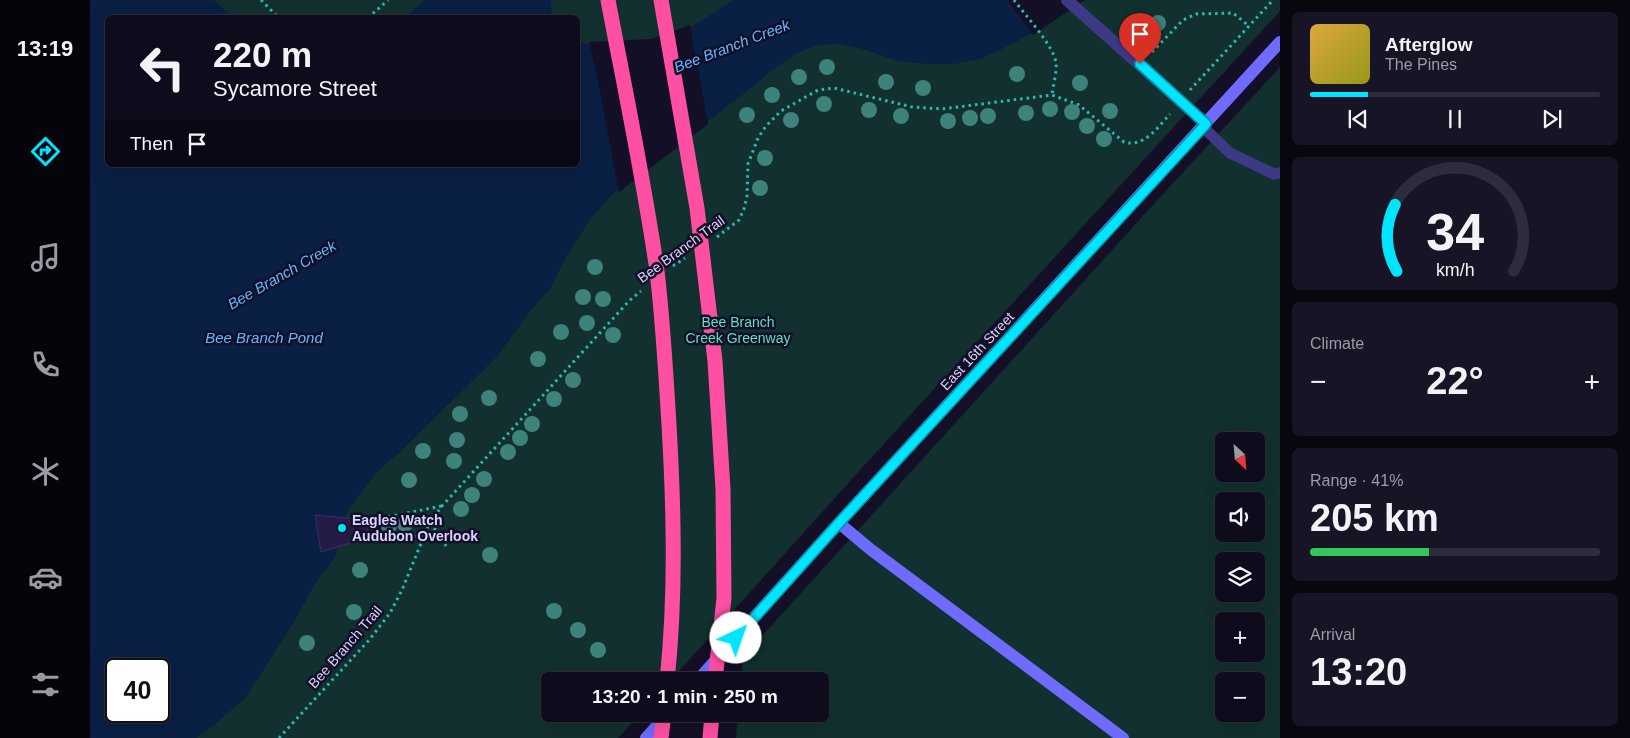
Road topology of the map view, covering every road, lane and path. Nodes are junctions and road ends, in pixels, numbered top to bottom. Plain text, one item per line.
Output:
1 (261, 0) edge
2 (388, 0) edge
3 (608, 0) edge
4 (661, 0) edge
5 (1014, 0) edge
6 (1067, 0) edge
7 (1273, 0) edge
8 (275, 15) edge
9 (371, 15) edge
10 (1249, 26) junction
11 (1280, 42) edge
12 (1152, 52) dead end
13 (1193, 88) dead end
14 (1052, 95) junction
15 (1168, 116) dead end
16 (1204, 125) junction
17 (1280, 173) edge
18 (711, 241) dead end
19 (688, 256) dead end
20 (667, 270) dead end
21 (647, 286) dead end
22 (442, 506) junction
23 (839, 523) junction
24 (429, 524) junction
25 (424, 536) junction
26 (446, 546) dead end
27 (668, 672) edge
28 (705, 672) edge
29 (716, 672) edge
30 (661, 722) edge
31 (663, 722) edge
32 (711, 722) edge
33 (279, 738) edge
34 (646, 738) edge
35 (661, 738) edge
36 (710, 738) edge
37 (1123, 738) edge

1 - 8 path
2 - 9 path
3 - 27 highway, bridge
4 - 29 highway, bridge
5 - 14 path
6 - 16 street
7 - 10 path
10 - 12 path
10 - 13 path
11 - 16 street, East 16th Street
14 - 15 path, Bee Branch Trail
14 - 18 path, Bee Branch Trail
16 - 17 lane
16 - 23 street, East 16th Street
19 - 20 path, Bee Branch Trail
21 - 22 path, Bee Branch Trail
22 - 24 path, Bee Branch Trail
22 - 25 path
23 - 28 street, East 16th Street
23 - 37 street
24 - 25 path, Bee Branch Trail
24 - 26 path
25 - 33 path, Bee Branch Trail
30 - 34 street
31 - 35 highway, bridge
32 - 36 highway

